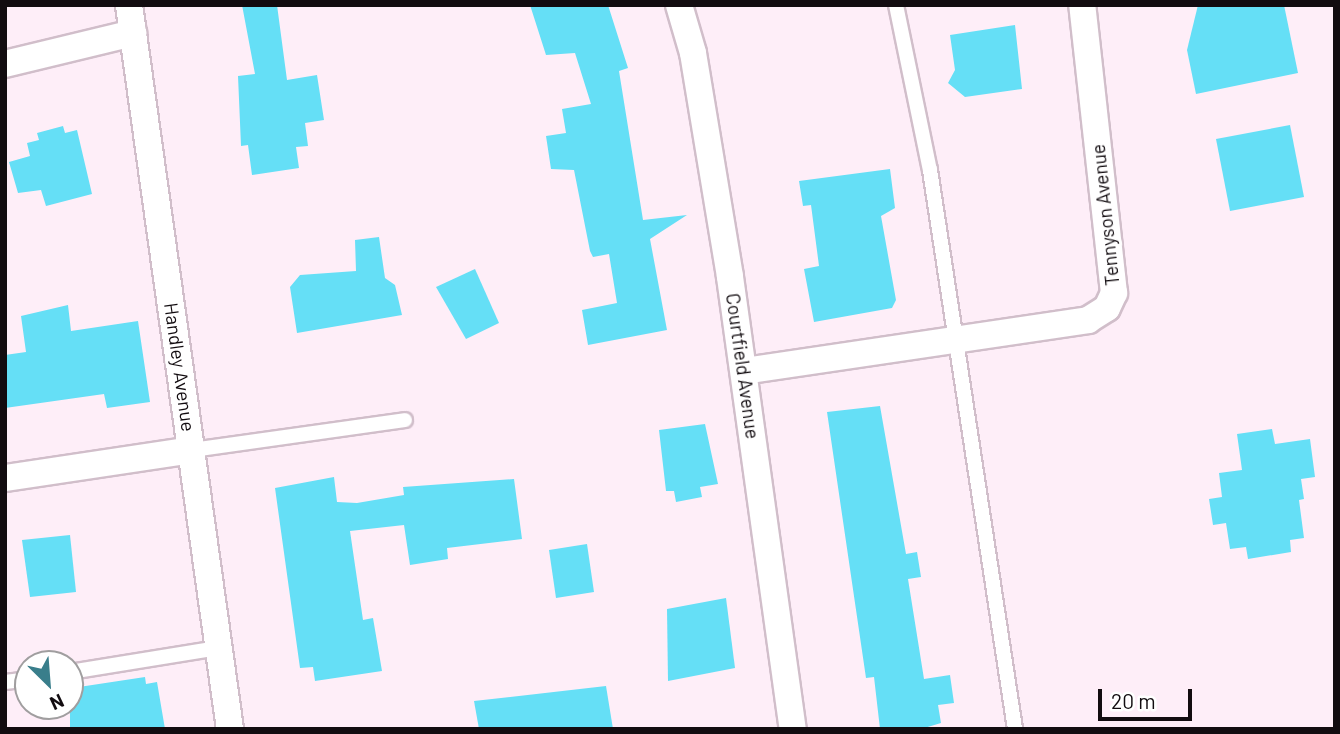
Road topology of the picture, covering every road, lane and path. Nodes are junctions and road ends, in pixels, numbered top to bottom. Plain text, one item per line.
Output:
1 (129, 5) edge
2 (679, 5) edge
3 (896, 5) edge
4 (1082, 5) edge
5 (133, 33) junction
6 (5, 64) edge
7 (955, 341) junction
8 (744, 371) junction
9 (405, 420) dead end
10 (192, 450) junction
11 (5, 478) edge
12 (218, 648) junction
13 (84, 670) edge
14 (230, 729) edge
15 (793, 729) edge
16 (1015, 729) edge

1 - 5 street, Handley Avenue
2 - 8 street, Courtfield Avenue
3 - 7 lane
4 - 7 street, Tennyson Avenue
5 - 6 street
5 - 10 street, Handley Avenue
7 - 8 street, Tennyson Avenue
7 - 16 lane
8 - 15 street, Courtfield Avenue
9 - 10 lane
10 - 11 street
10 - 12 street, Handley Avenue
12 - 13 lane
12 - 14 street, Handley Avenue

